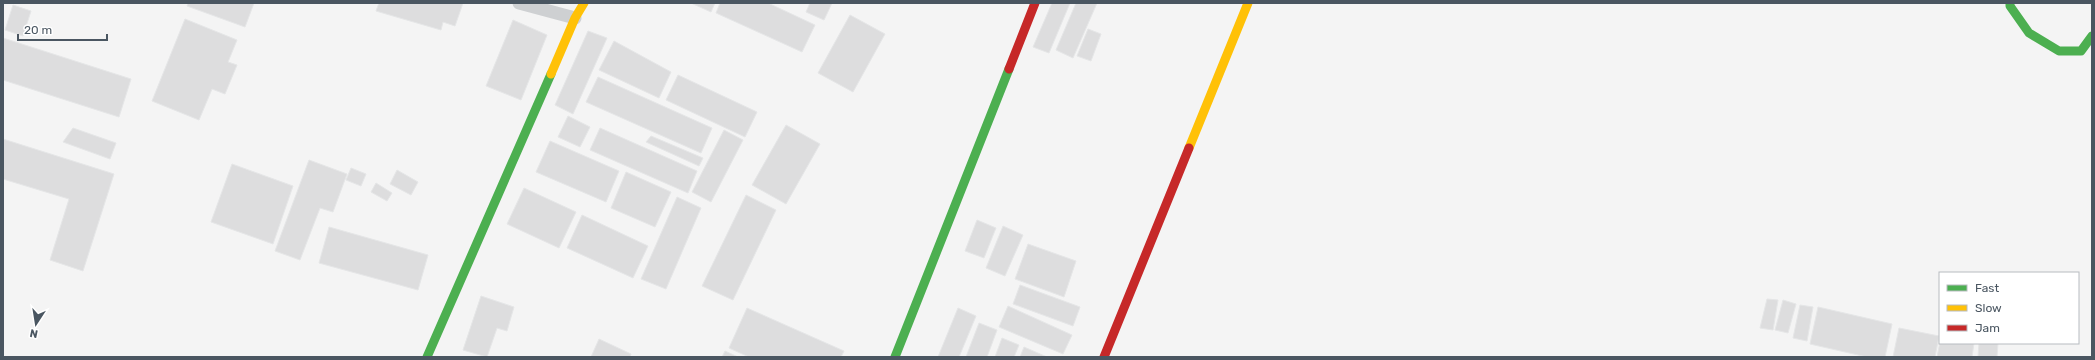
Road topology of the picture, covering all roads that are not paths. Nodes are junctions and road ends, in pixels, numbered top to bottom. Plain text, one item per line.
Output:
1 (519, 3) edge
2 (584, 3) edge
3 (1035, 3) edge
4 (1248, 3) edge
5 (2010, 3) edge
6 (575, 18) junction
7 (2092, 36) edge
8 (427, 357) edge
9 (896, 357) edge
10 (1104, 357) edge

1 - 6 lane
2 - 6 street
3 - 9 street
4 - 10 street
5 - 7 street
6 - 8 street

